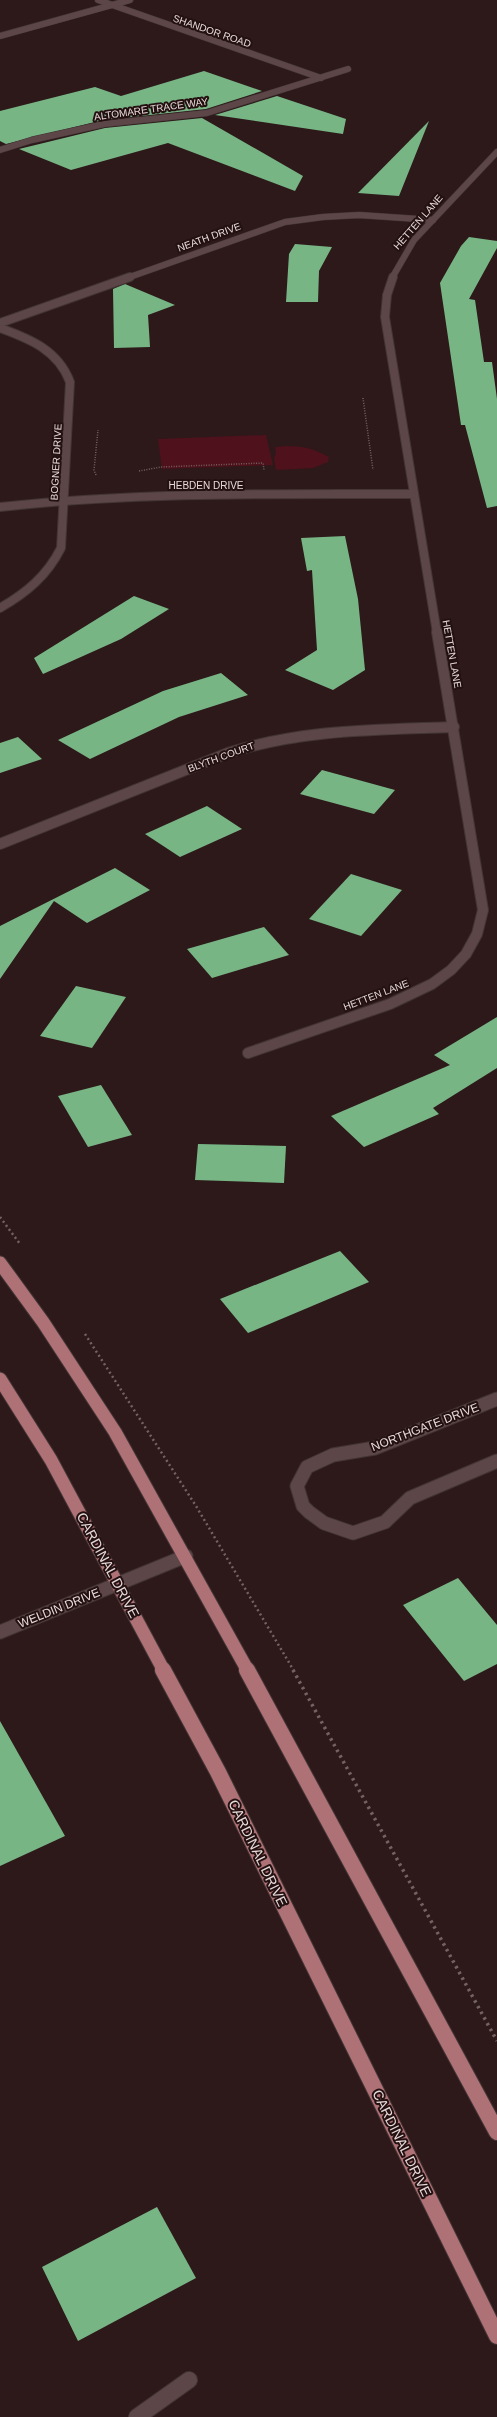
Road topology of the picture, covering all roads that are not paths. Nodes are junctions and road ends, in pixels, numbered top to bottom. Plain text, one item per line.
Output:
1 (98, 0) edge
2 (130, 0) edge
3 (111, 6) junction
4 (0, 36) edge
5 (348, 69) dead end
6 (321, 78) junction
7 (0, 150) edge
8 (497, 152) edge
9 (433, 220) junction
10 (0, 323) edge
11 (0, 328) edge
12 (412, 494) junction
13 (65, 500) junction
14 (0, 507) edge
15 (0, 608) edge
16 (454, 727) junction
17 (0, 844) edge
18 (248, 1052) dead end
19 (0, 1263) edge
20 (0, 1380) edge
21 (497, 1399) edge
22 (497, 1461) edge
23 (186, 1556) junction
24 (119, 1584) junction
25 (0, 1632) edge
26 (497, 2132) edge
27 (497, 2336) edge
28 (189, 2380) dead end
29 (137, 2417) edge

1 - 3 street, SHANDOR ROAD
2 - 3 street
3 - 4 street
3 - 6 street, SHANDOR ROAD
5 - 6 street, ALTOMARE TRACE WAY
6 - 7 street, ALTOMARE TRACE WAY
8 - 9 street, HETTEN LANE
9 - 10 street, NEATH DRIVE
9 - 12 street, HETTEN LANE
11 - 13 street, BOGNER DRIVE
12 - 13 street, HEBDEN DRIVE
12 - 16 street, HETTEN LANE
13 - 14 street, HEBDEN DRIVE
13 - 15 street, BOGNER DRIVE
16 - 17 street, BLYTH COURT
16 - 18 street, HETTEN LANE
19 - 23 main road
20 - 24 main road, CARDINAL DRIVE
21 - 22 street, NORTHGATE DRIVE
23 - 24 street, WELDIN DRIVE
23 - 26 main road
24 - 25 street, WELDIN DRIVE
24 - 27 main road, CARDINAL DRIVE
28 - 29 street

